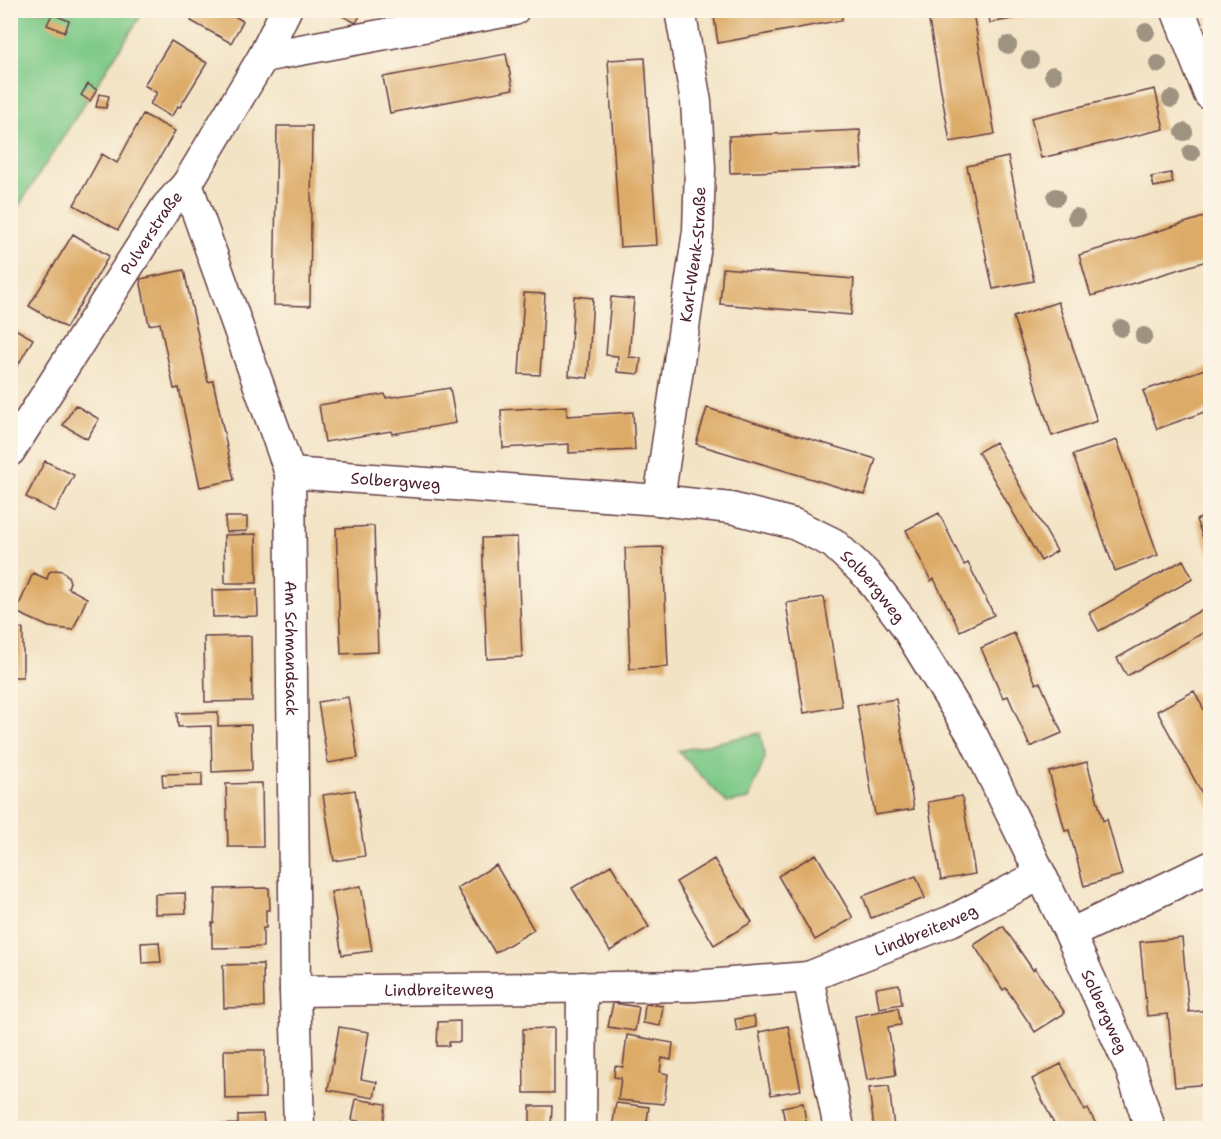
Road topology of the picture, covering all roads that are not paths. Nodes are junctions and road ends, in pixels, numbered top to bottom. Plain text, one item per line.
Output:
1 (286, 10) edge
2 (514, 10) edge
3 (680, 10) edge
4 (1178, 10) edge
5 (263, 57) junction
6 (1210, 93) edge
7 (187, 184) junction
8 (10, 451) edge
9 (290, 473) junction
10 (659, 500) junction
11 (1210, 867) edge
12 (1040, 875) junction
13 (1070, 934) junction
14 (808, 977) junction
15 (582, 987) junction
16 (295, 991) junction
17 (298, 1128) edge
18 (581, 1128) edge
19 (839, 1128) edge
20 (1150, 1128) edge

1 - 5 street, Pulverstraße
2 - 5 street
3 - 10 street, Karl-Wenk-Straße
4 - 6 main road
5 - 7 street, Pulverstraße
7 - 8 street, Pulverstraße
7 - 9 street, Am Schmandsack
9 - 10 street, Solbergweg
9 - 16 street, Am Schmandsack
10 - 12 street, Solbergweg
11 - 13 street
12 - 13 street, Solbergweg
12 - 14 street, Lindbreiteweg
13 - 20 street, Solbergweg
14 - 15 street, Lindbreiteweg
14 - 19 street
15 - 16 street, Lindbreiteweg
15 - 18 street
16 - 17 street, Am Schmandsack

